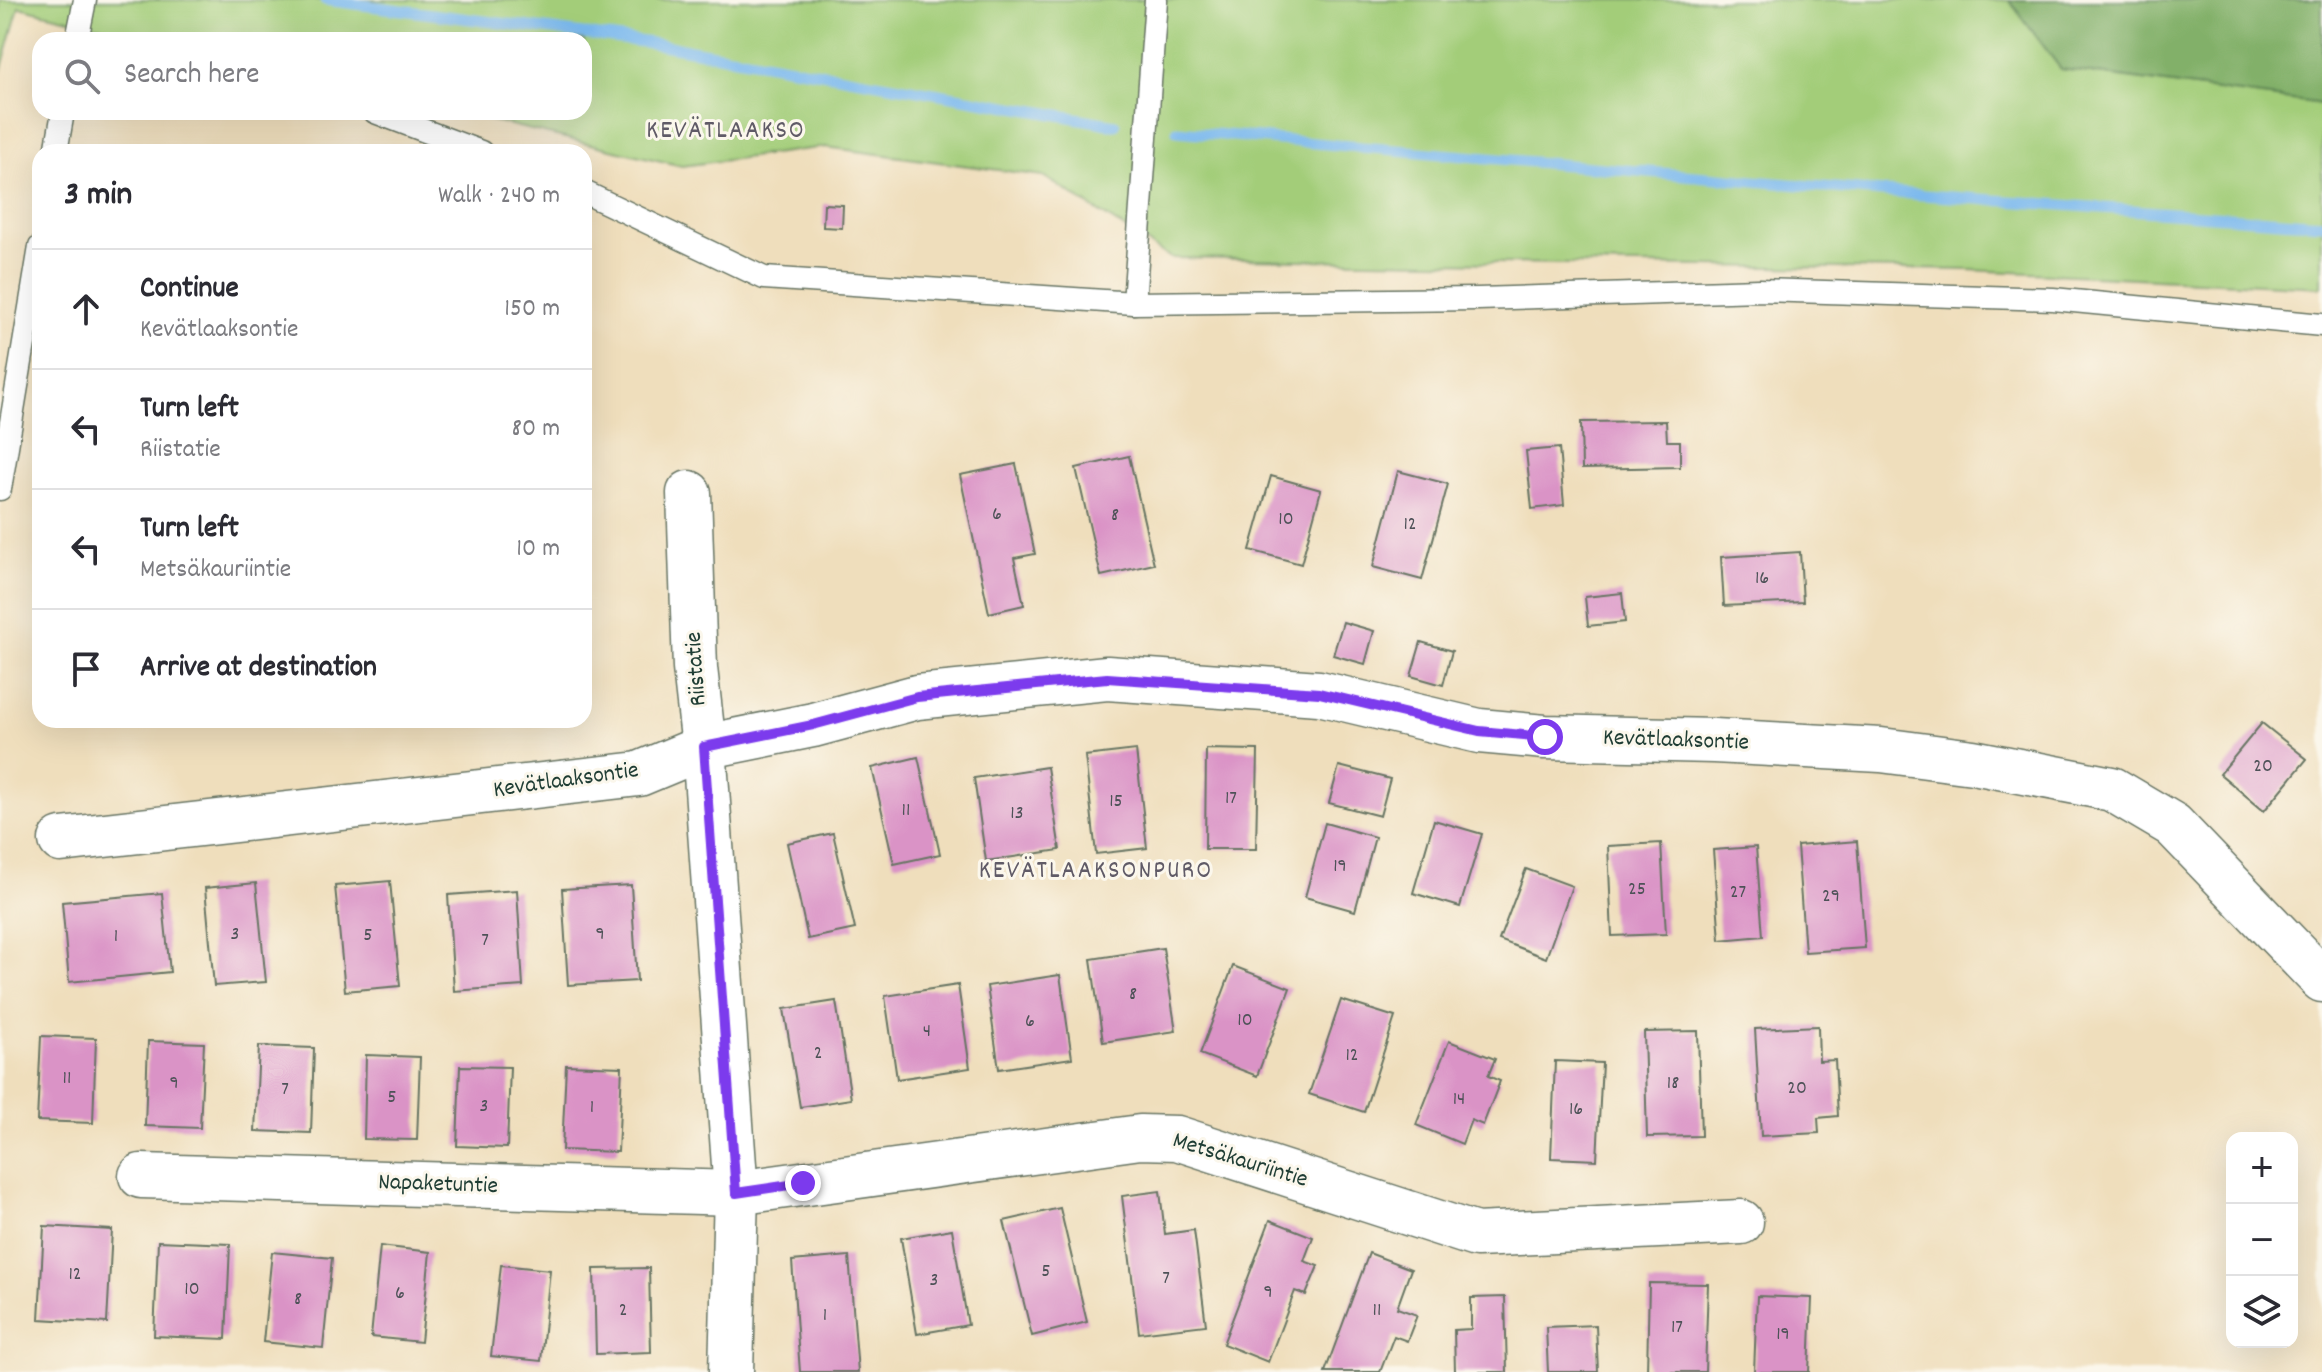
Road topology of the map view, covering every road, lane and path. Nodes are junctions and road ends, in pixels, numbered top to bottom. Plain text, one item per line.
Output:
1 (85, 0) edge
2 (1156, 0) edge
3 (79, 32) edge
4 (62, 120) edge
5 (396, 120) edge
6 (57, 144) edge
7 (460, 144) edge
8 (592, 196) edge
9 (32, 295) edge
10 (1134, 303) junction
11 (2322, 325) edge
12 (0, 489) edge
13 (689, 493) dead end
14 (704, 747) junction
15 (61, 840) dead end
16 (2322, 980) edge
17 (141, 1176) dead end
18 (736, 1193) junction
19 (1741, 1222) dead end
20 (731, 1372) edge

1 - 3 lane
2 - 10 lane
4 - 6 lane
5 - 7 lane
8 - 10 lane
9 - 12 lane
10 - 11 lane
13 - 14 street, Riistatie
14 - 15 street, Kevätlaaksontie
14 - 16 street, Kevätlaaksontie
14 - 18 street, Riistatie
17 - 18 street, Napaketuntie
18 - 19 street, Metsäkauriintie
18 - 20 street, Riistatie

